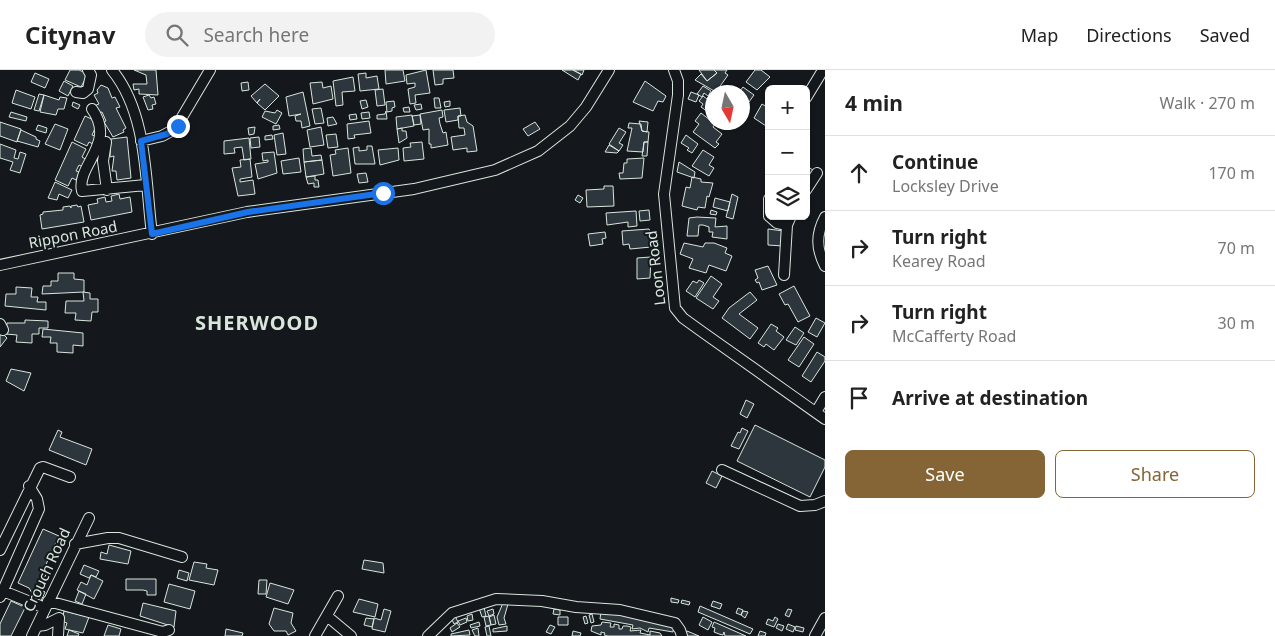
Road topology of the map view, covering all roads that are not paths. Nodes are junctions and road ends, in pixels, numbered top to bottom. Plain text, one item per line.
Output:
1 (88, 70) edge
2 (112, 70) edge
3 (210, 70) edge
4 (609, 70) edge
5 (674, 70) edge
6 (823, 70) edge
7 (810, 91) edge
8 (76, 92) dead end
9 (92, 110) dead end
10 (141, 141) junction
11 (106, 142) dead end
12 (817, 173) dead end
13 (810, 184) edge
14 (146, 185) junction
15 (107, 190) junction
16 (825, 217) edge
17 (774, 220) edge
18 (789, 221) edge
19 (152, 234) junction
20 (0, 265) edge
21 (825, 266) edge
22 (784, 275) dead end
23 (825, 397) edge
24 (816, 412) junction
25 (825, 419) edge
26 (722, 470) dead end
27 (70, 477) dead end
28 (29, 486) junction
29 (825, 502) edge
30 (89, 518) dead end
31 (75, 544) junction
32 (0, 550) edge
33 (182, 558) dead end
34 (2, 594) edge
35 (338, 596) dead end
36 (47, 604) junction
37 (327, 616) junction
38 (825, 618) edge
39 (37, 626) junction
40 (169, 630) dead end
41 (32, 636) edge
42 (58, 636) edge
43 (315, 636) edge
44 (351, 636) edge
45 (428, 636) edge
46 (682, 636) edge
47 (815, 636) edge

1 - 8 street
2 - 10 street
3 - 10 street
4 - 19 street, Rippon Road
5 - 24 street, Loon Road
6 - 7 street
9 - 15 street
10 - 14 street
11 - 15 street
12 - 13 street
14 - 15 street
14 - 19 street
16 - 21 street
17 - 18 street
18 - 22 street
19 - 20 street, Rippon Road
23 - 24 street
24 - 25 street, Loon Road
26 - 29 street
27 - 28 street
28 - 32 street
28 - 34 street
30 - 31 street, Crouch Road
31 - 33 street
31 - 36 street, Crouch Road
34 - 36 street
35 - 37 street
36 - 39 street, Crouch Road
36 - 40 street
37 - 43 street
37 - 44 street
38 - 47 street
39 - 41 street, Crouch Road
39 - 42 street
45 - 46 street

